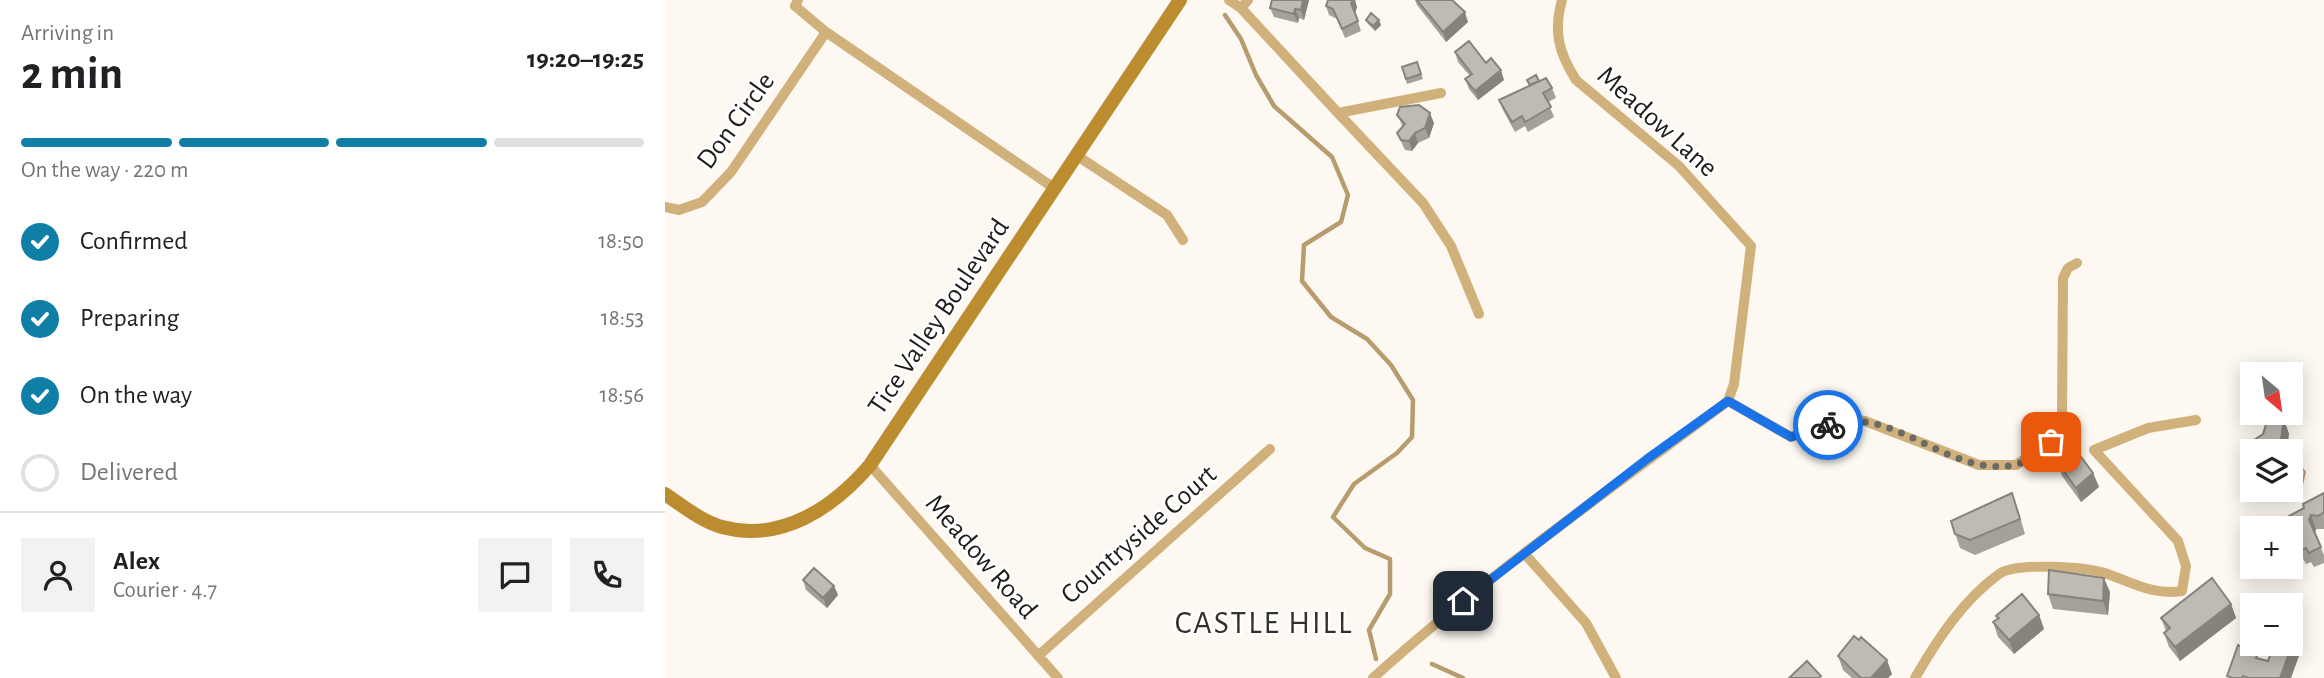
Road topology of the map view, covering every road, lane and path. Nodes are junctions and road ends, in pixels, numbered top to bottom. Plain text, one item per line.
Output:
1 (1179, 0) edge
2 (1229, 0) edge
3 (1562, 0) edge
4 (793, 2) edge
5 (1244, 4) edge
6 (826, 32) junction
7 (1441, 93) dead end
8 (1338, 113) junction
9 (1076, 155) junction
10 (1054, 188) junction
11 (665, 207) edge
12 (1183, 240) dead end
13 (2077, 263) dead end
14 (1479, 314) dead end
15 (1728, 401) junction
16 (2196, 420) dead end
17 (1270, 449) dead end
18 (870, 465) junction
19 (665, 494) edge
20 (1524, 553) junction
21 (1038, 656) junction
22 (1058, 678) edge
23 (1373, 678) edge
24 (1616, 678) edge
25 (1915, 678) edge

1 - 9 street, Tice Valley Boulevard
2 - 5 street
3 - 15 street, Meadow Lane
4 - 6 street
5 - 8 street
6 - 10 street
6 - 11 street, Don Circle
7 - 8 street
8 - 14 street
9 - 10 street, Tice Valley Boulevard
9 - 12 street
10 - 18 street, Tice Valley Boulevard
13 - 15 street
15 - 20 street
16 - 25 street
17 - 21 street, Countryside Court
18 - 19 street, Tice Valley Boulevard
18 - 21 street, Meadow Road
20 - 23 street
20 - 24 street
21 - 22 street, Meadow Road

